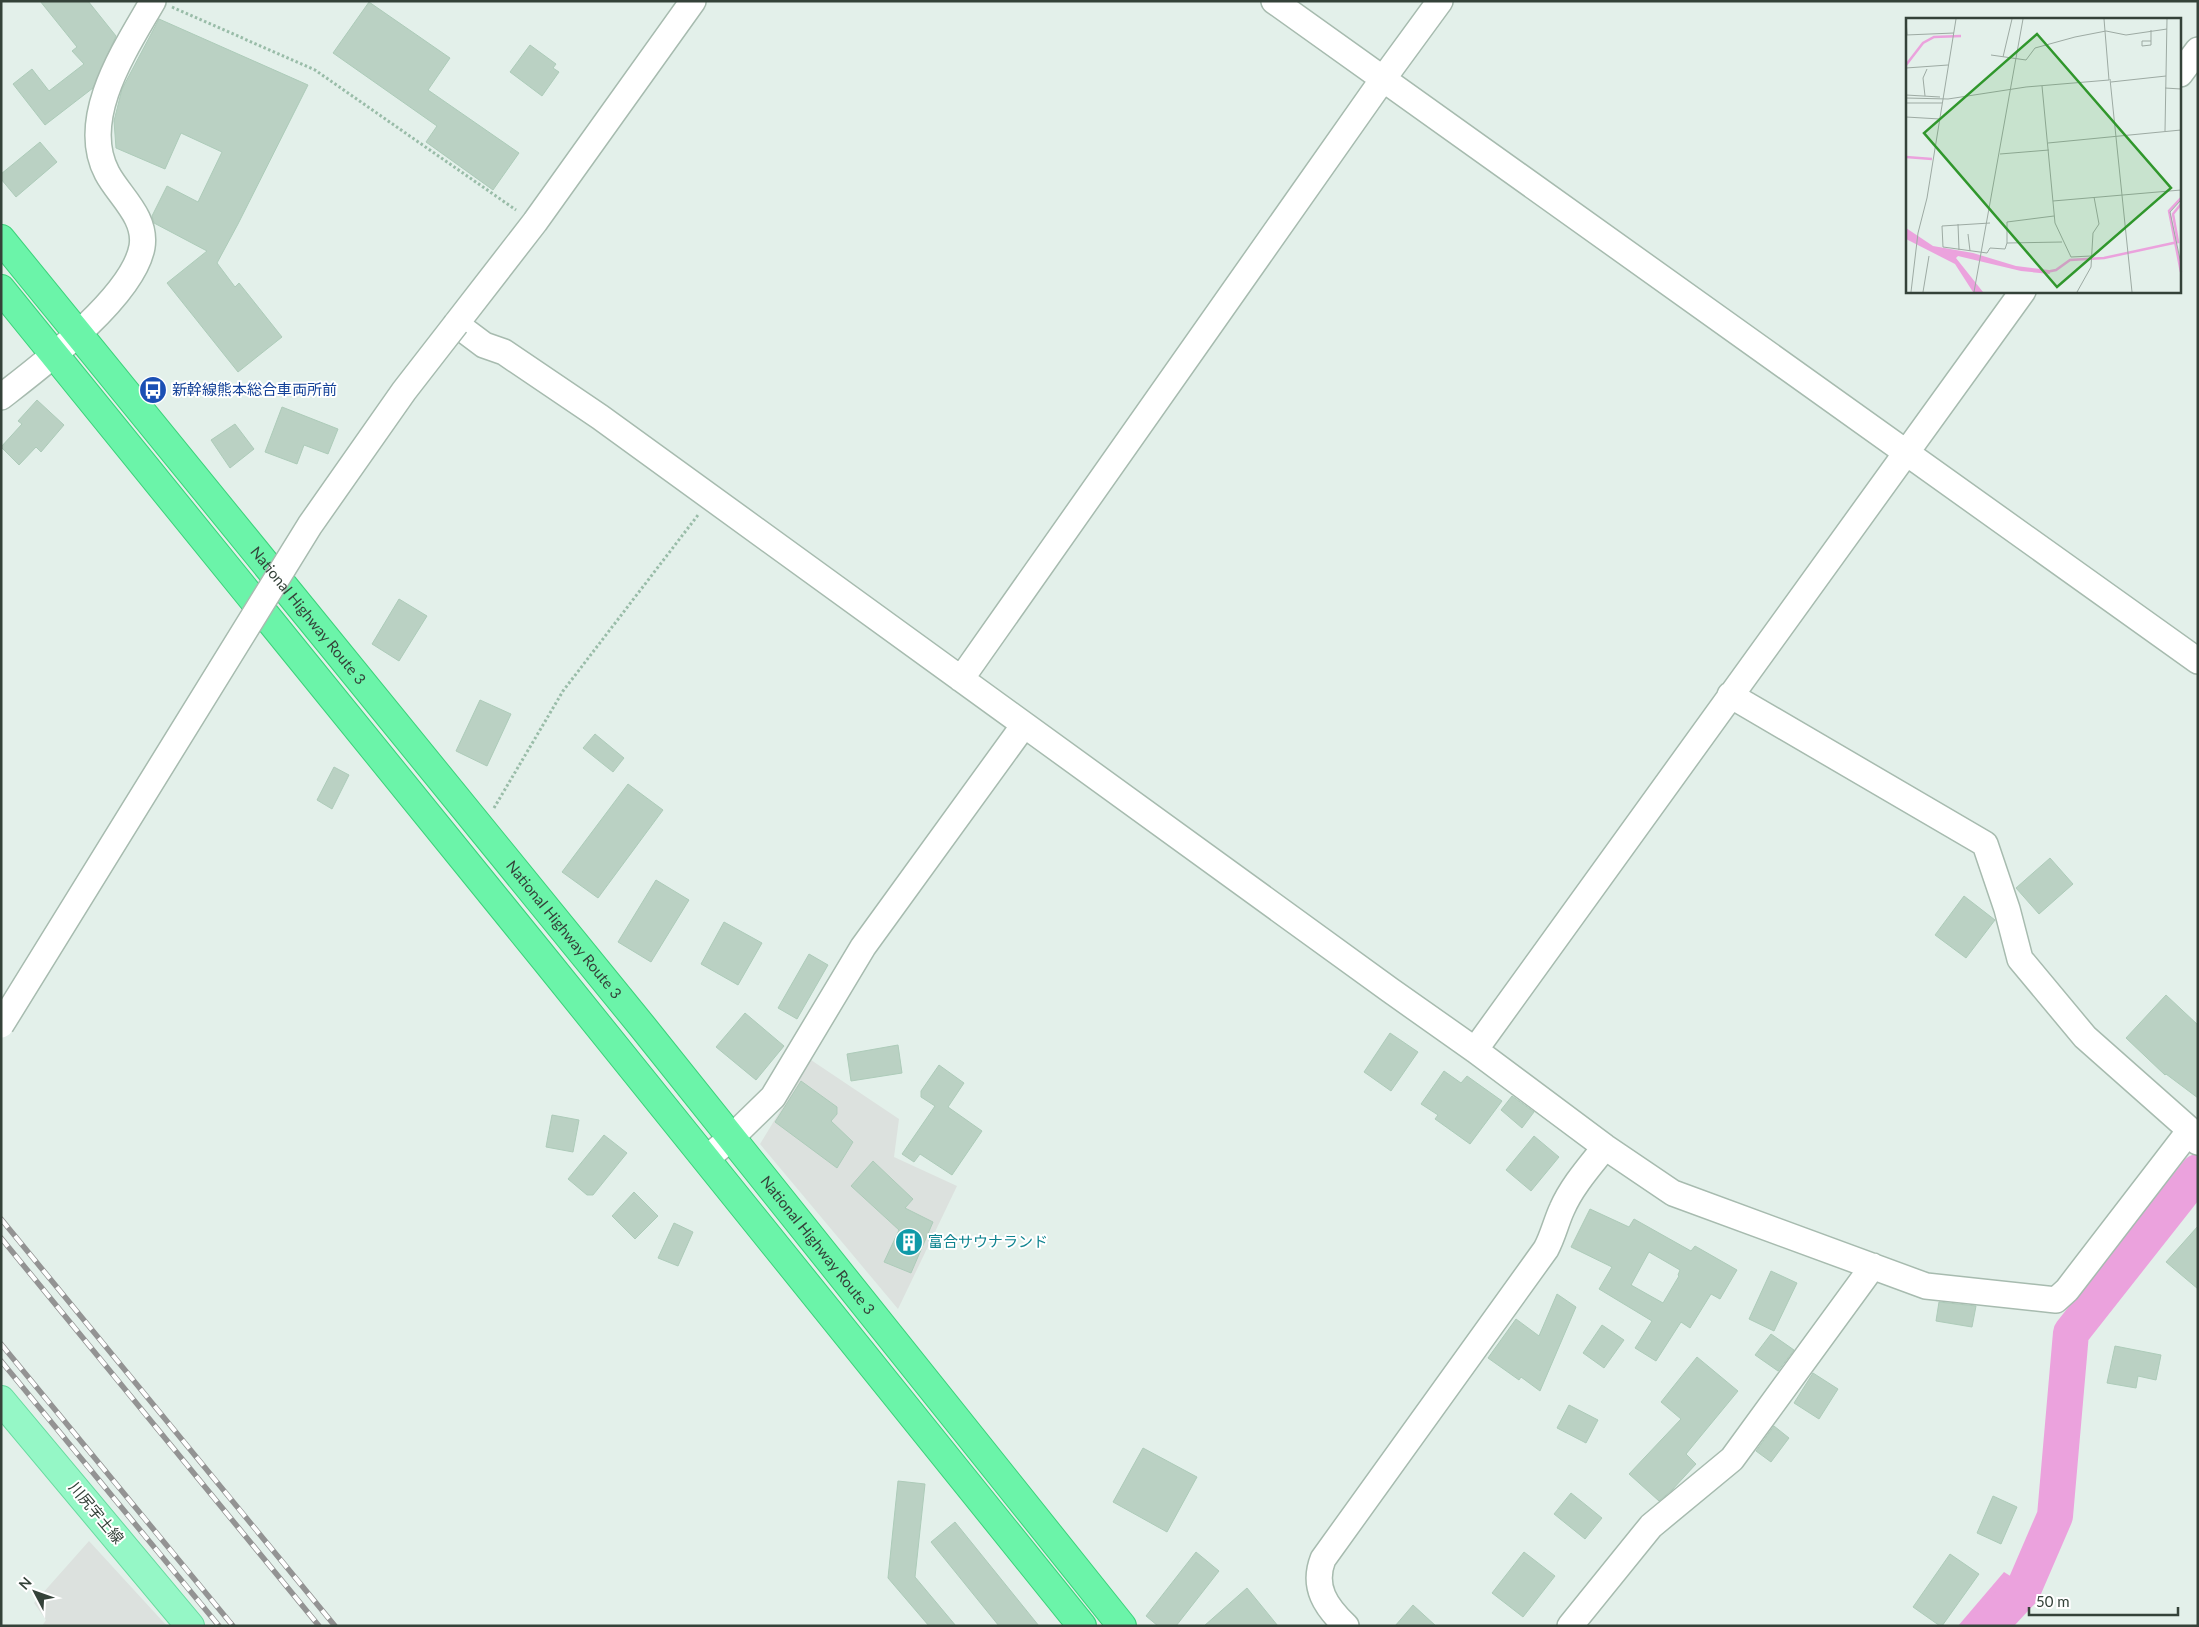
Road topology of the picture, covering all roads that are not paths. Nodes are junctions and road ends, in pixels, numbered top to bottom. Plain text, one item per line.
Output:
1 (693, 1) edge
2 (1274, 1) edge
3 (1440, 1) edge
4 (160, 3) edge
5 (2198, 50) edge
6 (2182, 71) edge
7 (1383, 79) junction
8 (1, 239) edge
9 (1, 289) edge
10 (2022, 292) edge
11 (456, 324) junction
12 (77, 333) junction
13 (56, 355) junction
14 (1, 397) edge
15 (1906, 453) junction
16 (2198, 661) edge
17 (961, 679) junction
18 (1730, 695) junction
19 (1024, 725) junction
20 (1, 1025) edge
21 (1475, 1050) junction
22 (732, 1137) junction
23 (2195, 1138) edge
24 (1604, 1147) junction
25 (706, 1159) junction
26 (1872, 1266) junction
27 (1, 1400) edge
28 (190, 1626) edge
29 (1082, 1626) edge
30 (1122, 1626) edge
31 (1346, 1626) edge
32 (1570, 1626) edge

1 - 11 street
2 - 7 street
3 - 7 street
4 - 12 street
5 - 6 street
7 - 15 street
7 - 17 street
8 - 12 highway, National Highway Route 3
9 - 13 highway, National Highway Route 3
10 - 15 street
11 - 17 street
11 - 20 street, bridge
12 - 13 street
12 - 22 highway, National Highway Route 3
13 - 14 street
13 - 25 highway, National Highway Route 3
15 - 16 street
15 - 18 street
17 - 19 street
18 - 21 street
18 - 23 street
19 - 21 street
19 - 22 street
21 - 24 street
22 - 25 street
22 - 30 highway, National Highway Route 3
23 - 26 street
24 - 26 street
24 - 31 street
25 - 29 highway, National Highway Route 3
26 - 32 street
27 - 28 main road, 川尻宇土線

